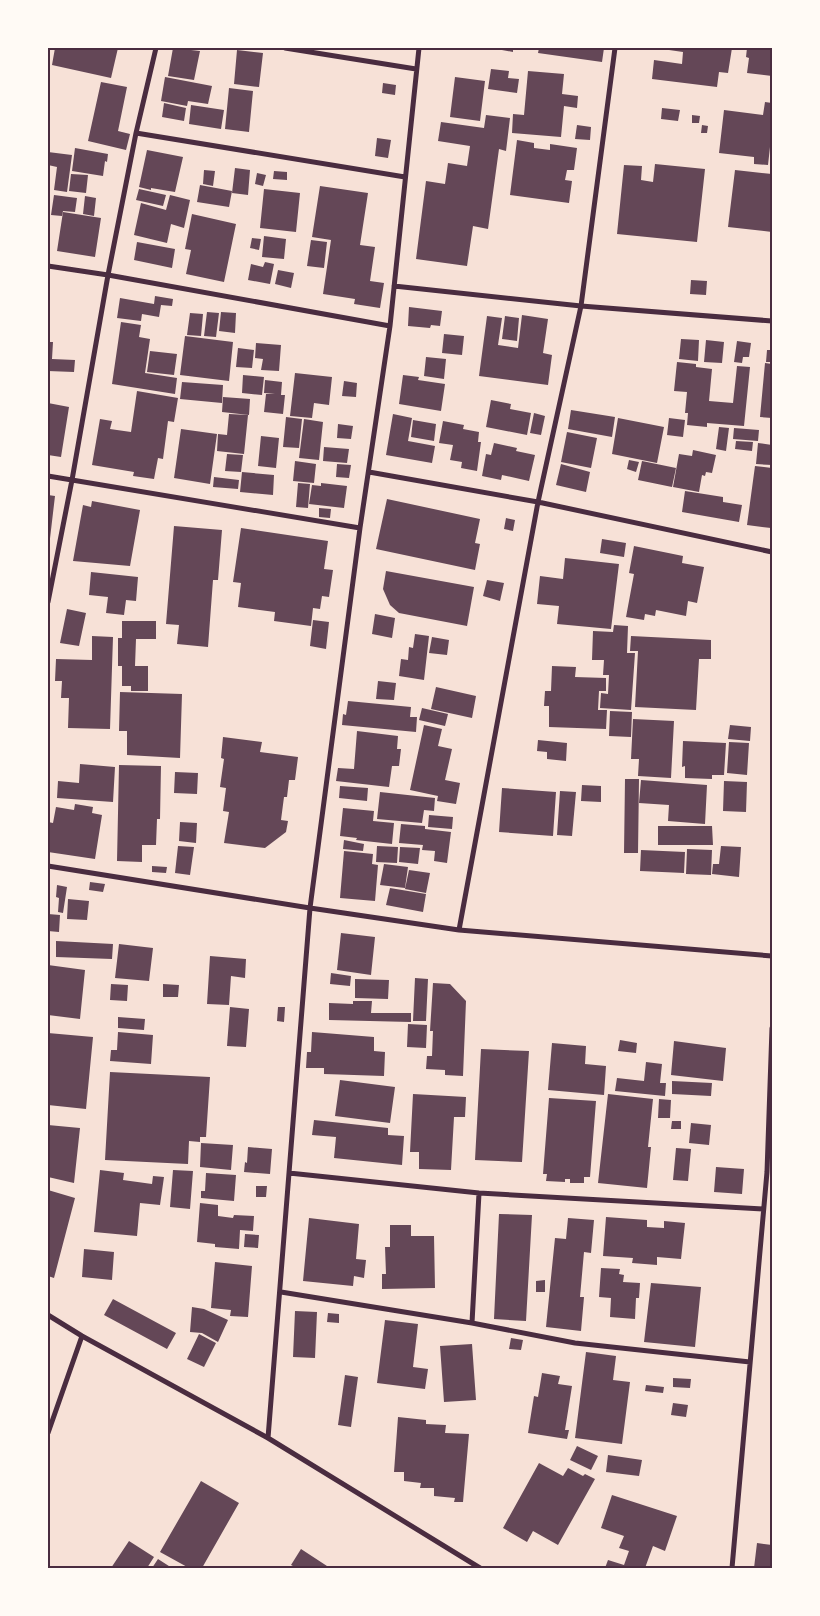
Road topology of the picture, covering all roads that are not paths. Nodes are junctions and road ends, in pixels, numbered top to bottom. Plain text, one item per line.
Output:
1 (156, 48) edge
2 (285, 48) edge
3 (419, 48) edge
4 (615, 48) edge
5 (416, 69) junction
6 (136, 133) junction
7 (405, 177) junction
8 (48, 266) edge
9 (108, 275) junction
10 (394, 286) junction
11 (581, 306) junction
12 (772, 321) edge
13 (390, 326) junction
14 (369, 472) junction
15 (48, 476) edge
16 (72, 480) junction
17 (538, 502) junction
18 (360, 528) junction
19 (772, 552) edge
20 (48, 602) edge
21 (48, 866) edge
22 (310, 908) junction
23 (459, 930) junction
24 (772, 956) edge
25 (772, 1028) edge
26 (770, 1172) edge
27 (289, 1173) junction
28 (479, 1193) junction
29 (763, 1210) junction
30 (280, 1292) junction
31 (48, 1315) edge
32 (472, 1323) junction
33 (82, 1336) junction
34 (750, 1362) junction
35 (48, 1433) edge
36 (268, 1438) junction
37 (480, 1568) edge
38 (732, 1568) edge

1 - 6 street
2 - 5 street
3 - 5 street
4 - 11 street
5 - 7 street
6 - 7 street
6 - 9 street
7 - 10 street
8 - 9 street
9 - 13 street
9 - 16 street
10 - 11 street
10 - 13 street
11 - 12 street
11 - 17 street
13 - 14 street
14 - 17 street
14 - 18 street
15 - 16 street
16 - 18 street
16 - 20 street
17 - 19 street
17 - 23 street
18 - 22 street
21 - 22 street
22 - 23 street
22 - 27 street
23 - 24 street
25 - 26 street
26 - 29 street
27 - 28 street
27 - 30 street
28 - 29 street
28 - 32 street
29 - 34 street
30 - 32 street
30 - 36 street
31 - 33 street
32 - 34 street
33 - 35 street
33 - 36 street
34 - 38 street
36 - 37 street

